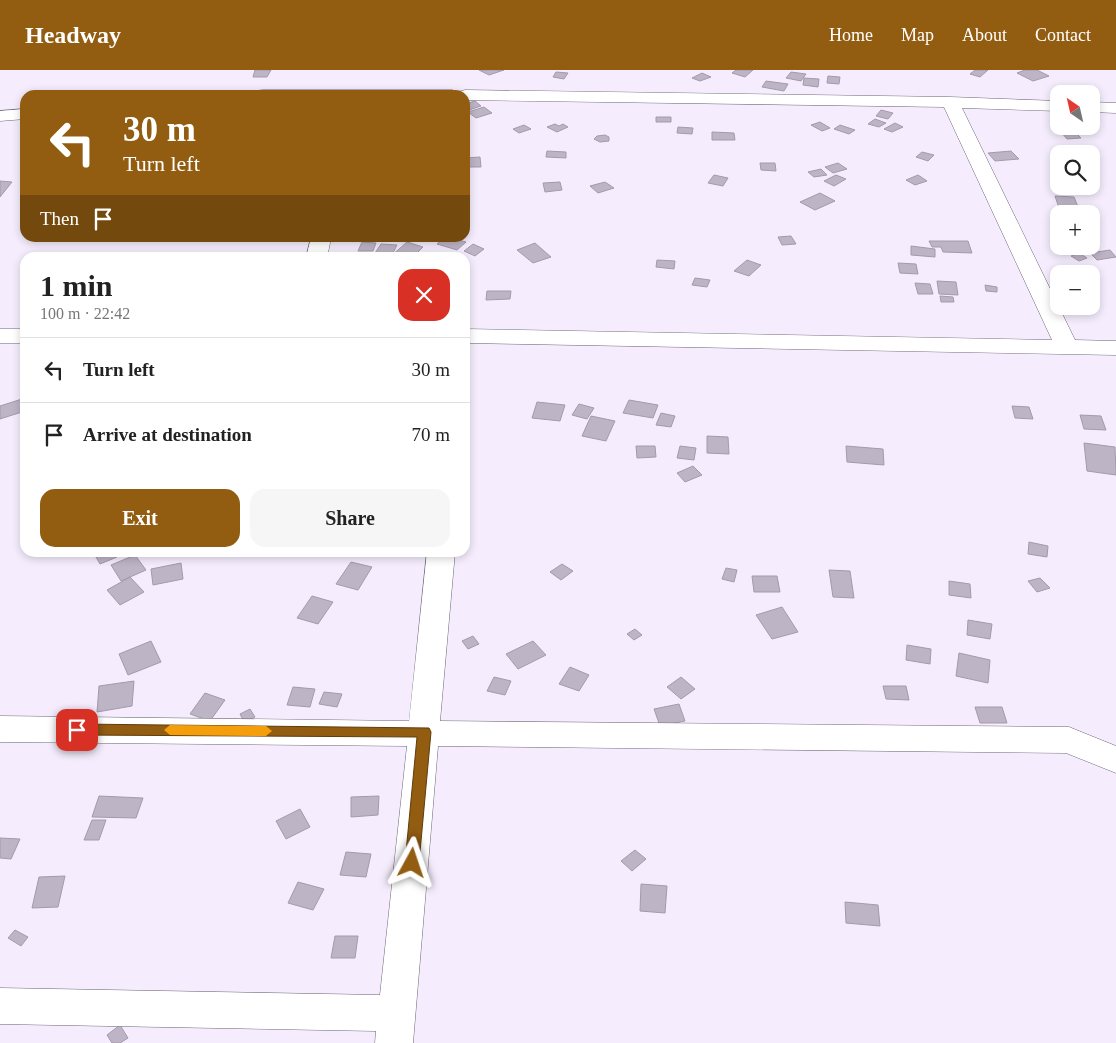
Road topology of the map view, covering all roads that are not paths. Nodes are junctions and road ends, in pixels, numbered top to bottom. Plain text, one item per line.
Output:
1 (470, 95) edge
2 (950, 102) junction
3 (1050, 106) edge
4 (1100, 107) edge
5 (1116, 108) edge
6 (20, 114) edge
7 (0, 116) edge
8 (0, 336) edge
9 (20, 336) edge
10 (470, 336) edge
11 (1066, 347) junction
12 (1116, 348) edge
13 (441, 557) edge
14 (0, 729) edge
15 (424, 732) junction
16 (1116, 760) edge
17 (0, 1006) edge
18 (396, 1028) edge

1 - 2 street
2 - 3 street
2 - 11 street
4 - 5 street
6 - 7 street
8 - 9 street
10 - 11 street
11 - 12 street
13 - 15 street
14 - 15 street
15 - 16 street
15 - 18 street
17 - 18 street

